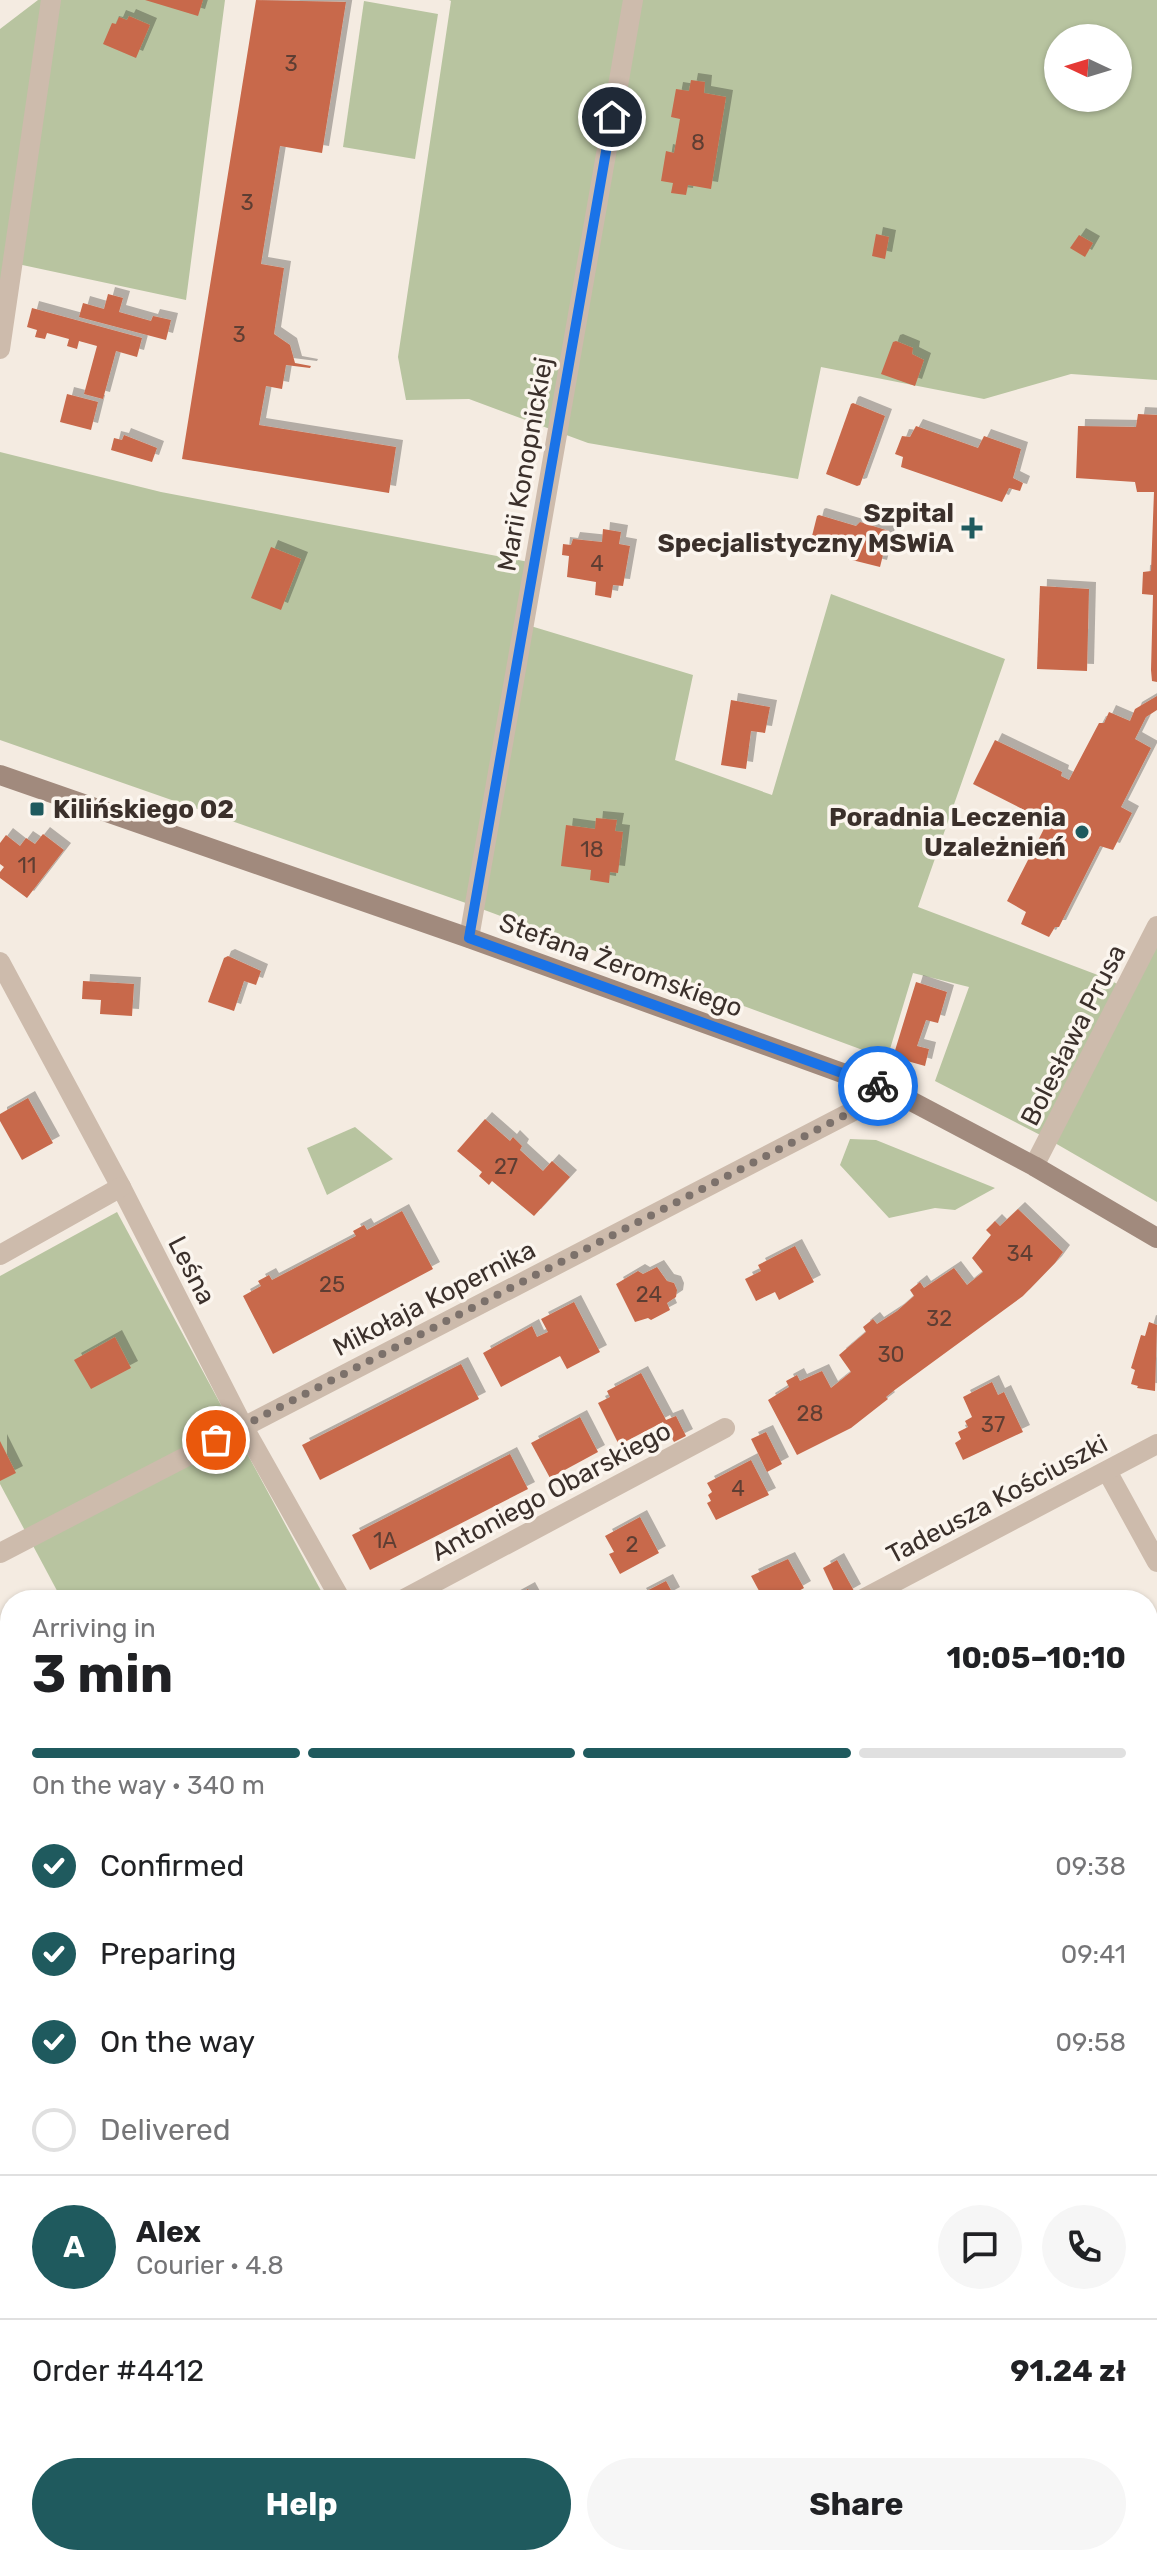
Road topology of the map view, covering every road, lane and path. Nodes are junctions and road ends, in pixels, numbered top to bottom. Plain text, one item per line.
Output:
1 (51, 0) edge
2 (633, 0) edge
3 (0, 349) edge
4 (0, 775) edge
5 (1157, 926) edge
6 (469, 938) junction
7 (0, 962) edge
8 (892, 1091) junction
9 (1034, 1166) junction
10 (121, 1187) junction
11 (1157, 1238) edge
12 (0, 1255) edge
13 (243, 1426) junction
14 (725, 1428) dead end
15 (1157, 1444) edge
16 (1107, 1471) junction
17 (0, 1553) edge
18 (1157, 1562) edge
19 (335, 1590) edge
20 (421, 1590) edge
21 (880, 1590) edge

1 - 3 street
2 - 6 street, Marii Konopnickiej
4 - 6 main road, Stefana Żeromskiego
5 - 9 street, Bolesława Prusa
6 - 8 main road, Stefana Żeromskiego
7 - 10 street, Leśna
8 - 9 main road, Stefana Żeromskiego
8 - 13 street, Mikołaja Kopernika
9 - 11 main road, Stefana Żeromskiego
10 - 12 street
10 - 13 street, Leśna
13 - 17 street, Mikołaja Kopernika
13 - 19 street, Leśna
14 - 20 street, Antoniego Obarskiego
15 - 16 street, Tadeusza Kościuszki
16 - 18 street
16 - 21 street, Tadeusza Kościuszki

